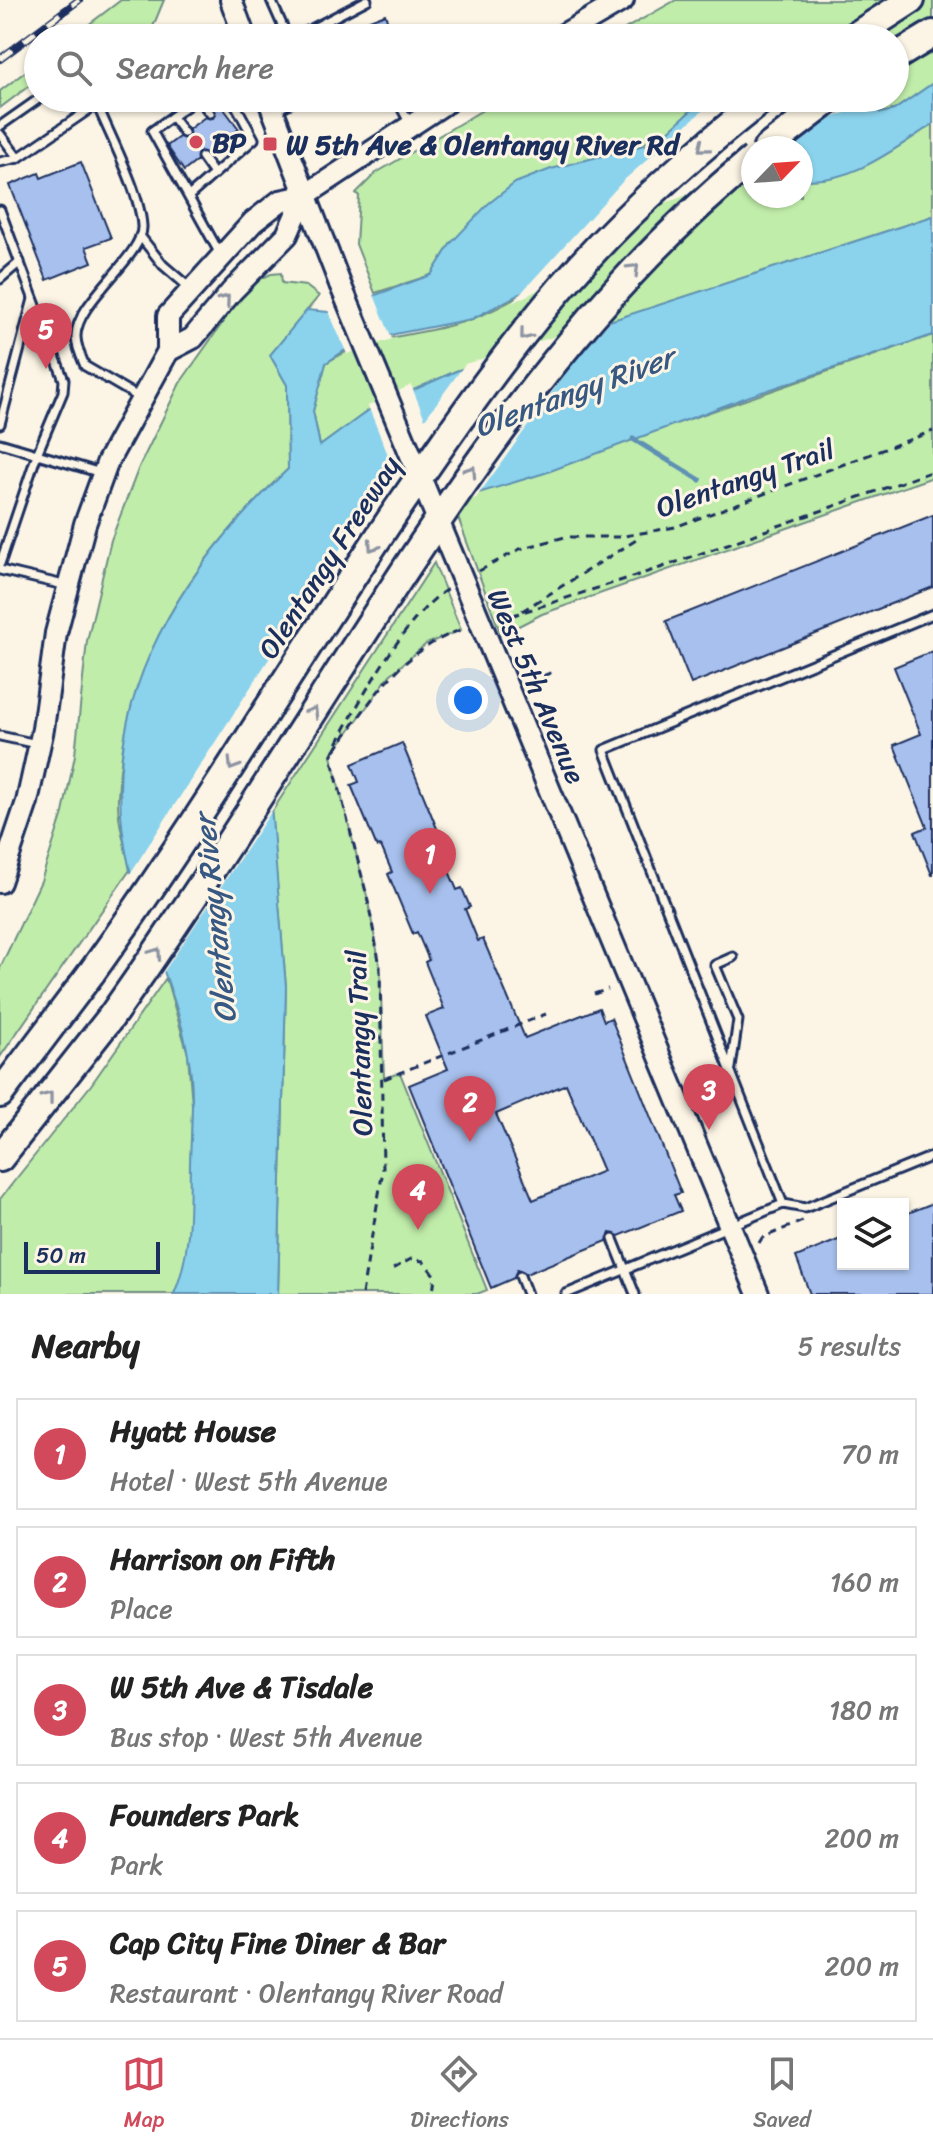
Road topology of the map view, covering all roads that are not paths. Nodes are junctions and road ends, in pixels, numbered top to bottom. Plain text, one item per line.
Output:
1 (231, 0) edge
2 (271, 0) edge
3 (367, 0) edge
4 (623, 0) edge
5 (911, 0) edge
6 (240, 24) edge
7 (284, 24) edge
8 (318, 24) edge
9 (582, 24) edge
10 (874, 24) edge
11 (933, 34) edge
12 (909, 49) edge
13 (24, 109) edge
14 (80, 112) edge
15 (100, 112) edge
16 (179, 112) edge
17 (240, 112) edge
18 (273, 112) edge
19 (404, 112) edge
20 (430, 112) edge
21 (747, 112) edge
22 (814, 112) edge
23 (172, 117) junction
24 (411, 124) junction
25 (0, 126) edge
26 (184, 133) dead end
27 (0, 134) edge
28 (783, 136) edge
29 (227, 138) dead end
30 (238, 152) junction
31 (202, 157) dead end
32 (18, 158) junction
33 (0, 162) edge
34 (741, 169) edge
35 (214, 174) junction
36 (189, 196) junction
37 (304, 196) junction
38 (1, 215) edge
39 (140, 236) junction
40 (220, 254) junction
41 (20, 262) junction
42 (0, 279) edge
43 (191, 289) junction
44 (34, 297) junction
45 (168, 351) junction
46 (140, 398) junction
47 (0, 424) edge
48 (0, 443) edge
49 (37, 454) junction
50 (103, 473) junction
51 (0, 567) edge
52 (68, 586) junction
53 (933, 614) edge
54 (0, 736) edge
55 (39, 745) junction
56 (0, 882) edge
57 (733, 957) dead end
58 (730, 1070) junction
59 (0, 1094) edge
60 (933, 1156) edge
61 (0, 1158) edge
62 (783, 1204) junction
63 (730, 1226) junction
64 (613, 1239) dead end
65 (625, 1270) junction
66 (520, 1276) dead end
67 (527, 1294) edge
68 (566, 1294) edge
69 (635, 1294) edge
70 (758, 1294) edge

1 - 6 main road
2 - 7 lane
3 - 8 lane
4 - 9 main road
5 - 10 highway
11 - 12 highway
13 - 25 lane
14 - 32 lane
15 - 39 lane
16 - 23 lane
17 - 30 lane
18 - 37 main road, West 5th Avenue
19 - 24 lane
20 - 24 main road
21 -> 59 highway, Olentangy Freeway, bridge
22 - 28 highway
23 - 26 lane
23 - 36 lane
24 - 37 main road
27 - 32 lane
29 - 30 lane
30 - 35 lane
31 - 35 lane
32 - 33 lane
61 -> 34 highway, bridge
35 - 36 lane
36 - 40 lane
37 - 40 main road
45 -> 37 main road
37 - 63 main road, West 5th Avenue, bridge
38 - 41 lane
39 - 43 lane
39 - 46 lane
40 - 43 main road
41 - 42 lane
41 - 44 lane
43 - 45 main road
44 - 47 lane
44 - 49 lane
45 - 46 main road
46 - 50 main road
48 - 49 lane
49 - 50 lane
49 - 51 lane
50 - 52 main road
51 - 52 lane
52 - 55 main road
53 - 58 lane
54 - 55 lane
55 - 56 main road
57 - 58 lane
58 - 62 lane
60 - 62 lane
62 - 63 lane
63 - 65 lane
63 - 70 main road, West 5th Avenue
64 - 65 lane
65 - 68 lane
65 - 69 lane
66 - 67 lane

